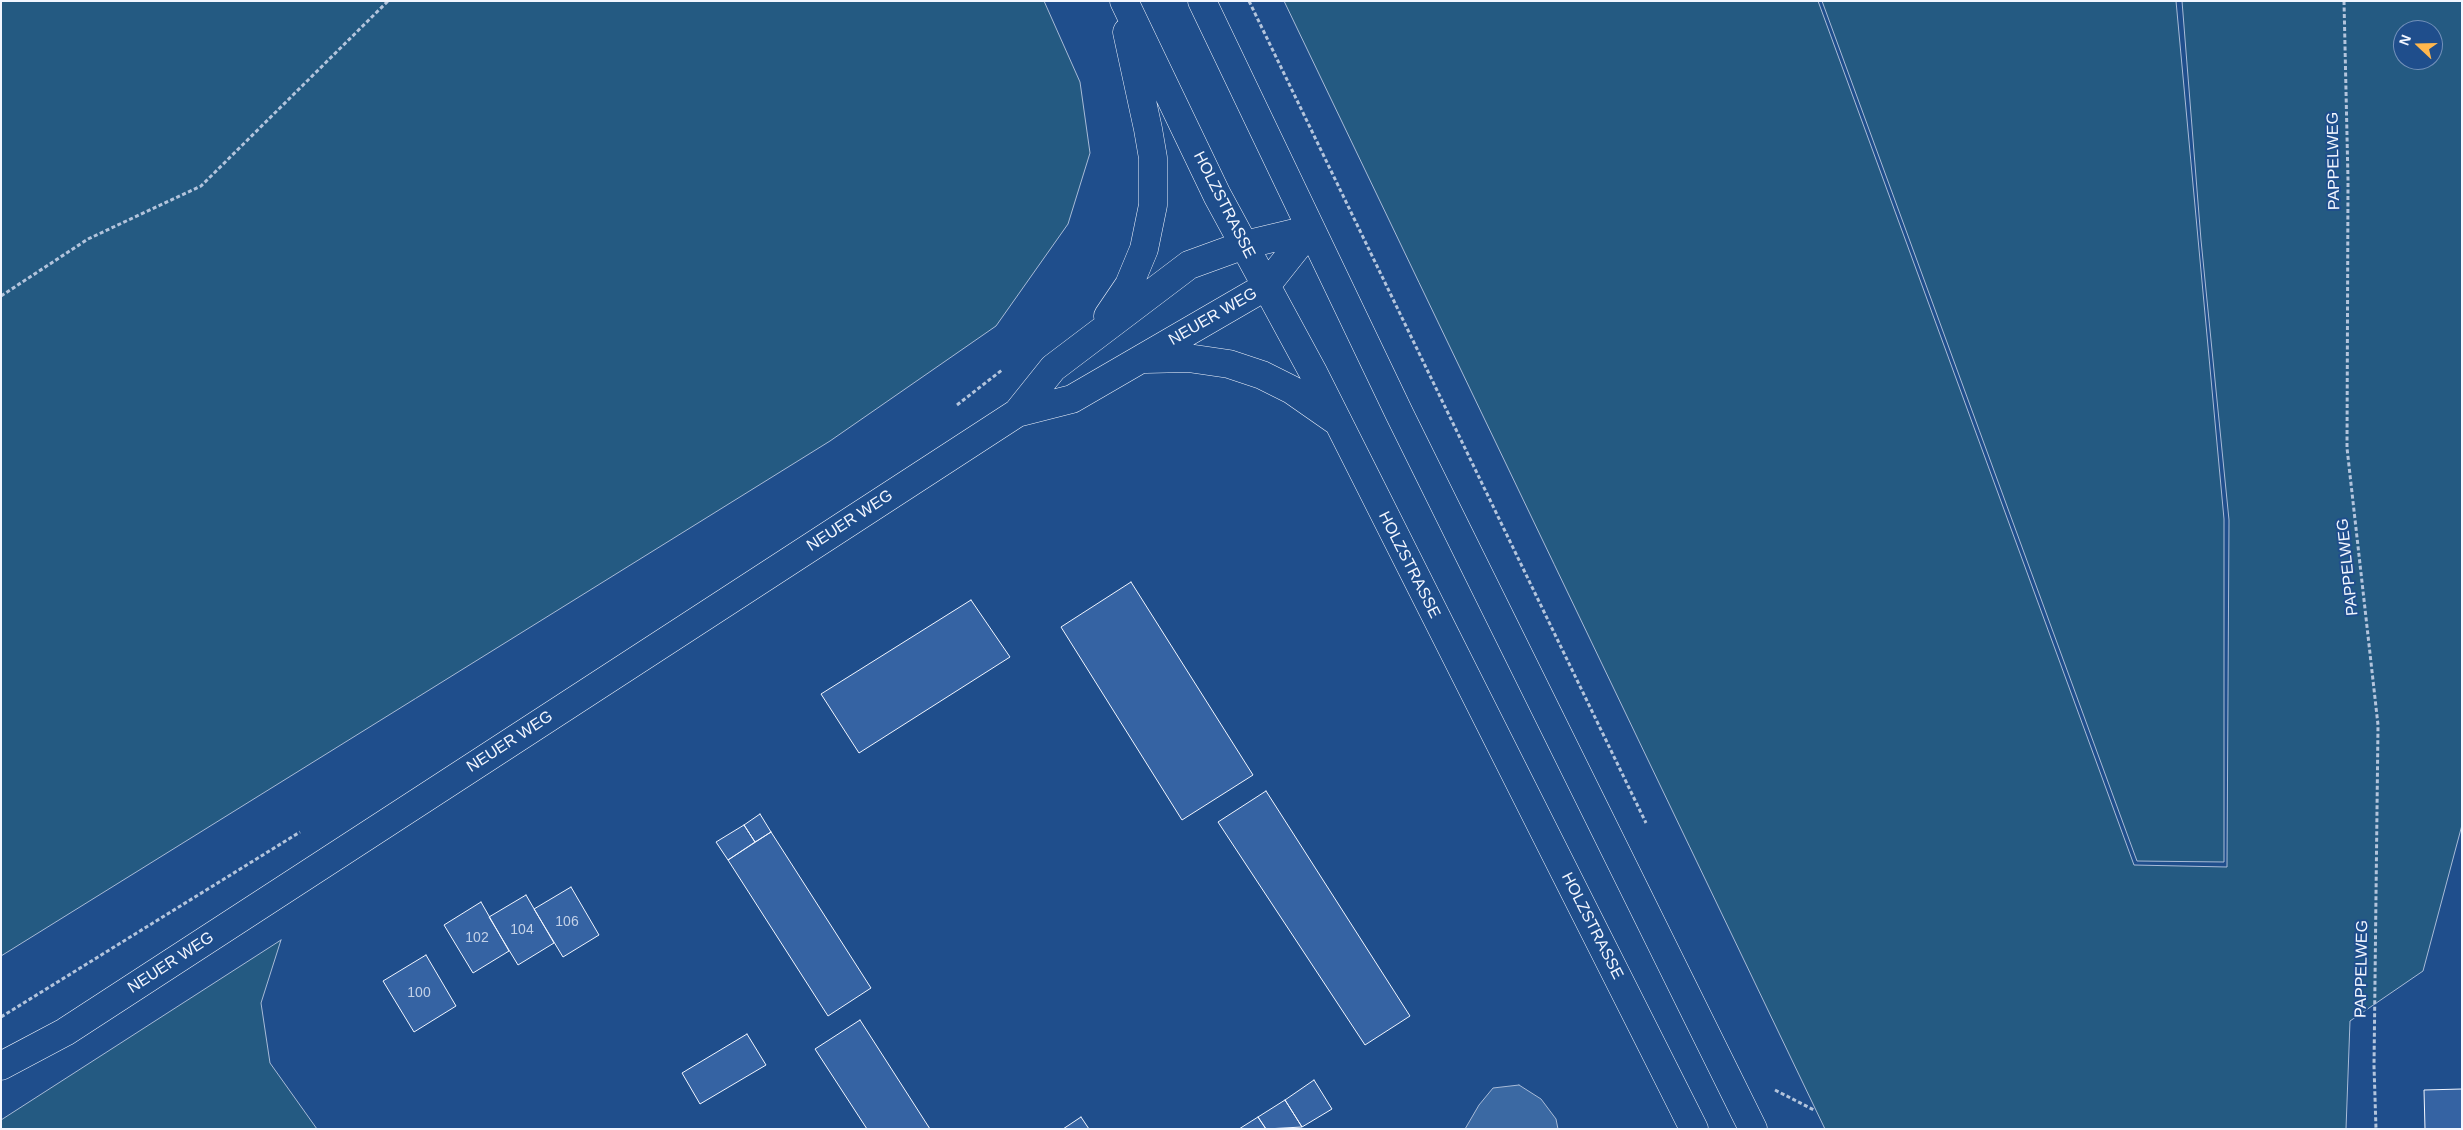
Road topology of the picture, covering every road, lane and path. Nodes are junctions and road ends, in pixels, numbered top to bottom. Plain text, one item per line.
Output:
1 (388, 1) edge
2 (1120, 1) edge
3 (1124, 1) edge
4 (1202, 1) edge
5 (1249, 1) edge
6 (2344, 1) edge
7 (1319, 148) junction
8 (1280, 166) junction
9 (1311, 230) junction
10 (1244, 245) junction
11 (1265, 286) junction
12 (1, 296) edge
13 (1096, 334) junction
14 (1142, 359) junction
15 (1008, 365) dead end
16 (955, 407) dead end
17 (1016, 413) junction
18 (1338, 423) junction
19 (305, 829) dead end
20 (1648, 829) dead end
21 (1, 1016) edge
22 (1, 1066) edge
23 (1774, 1095) dead end
24 (1814, 1110) dead end
25 (1694, 1129) edge
26 (1753, 1129) edge
27 (2376, 1129) edge

1 - 12 path
2 - 13 main road
3 - 10 main road, HOLZSTRASSE
4 - 8 main road
5 - 7 path
6 - 27 path, PAPPELWEG
7 - 8 path
7 - 20 path
8 - 9 main road
9 - 10 main road, NEUER WEG
9 - 11 main road, NEUER WEG
9 - 26 main road
10 - 11 main road, HOLZSTRASSE
10 - 13 main road, NEUER WEG
11 - 14 main road, NEUER WEG
11 - 18 main road, HOLZSTRASSE
13 - 17 main road, NEUER WEG
14 - 17 main road, NEUER WEG
14 - 18 main road
15 - 16 path
17 - 22 main road, NEUER WEG
18 - 25 main road, HOLZSTRASSE
19 - 21 path
23 - 24 path

